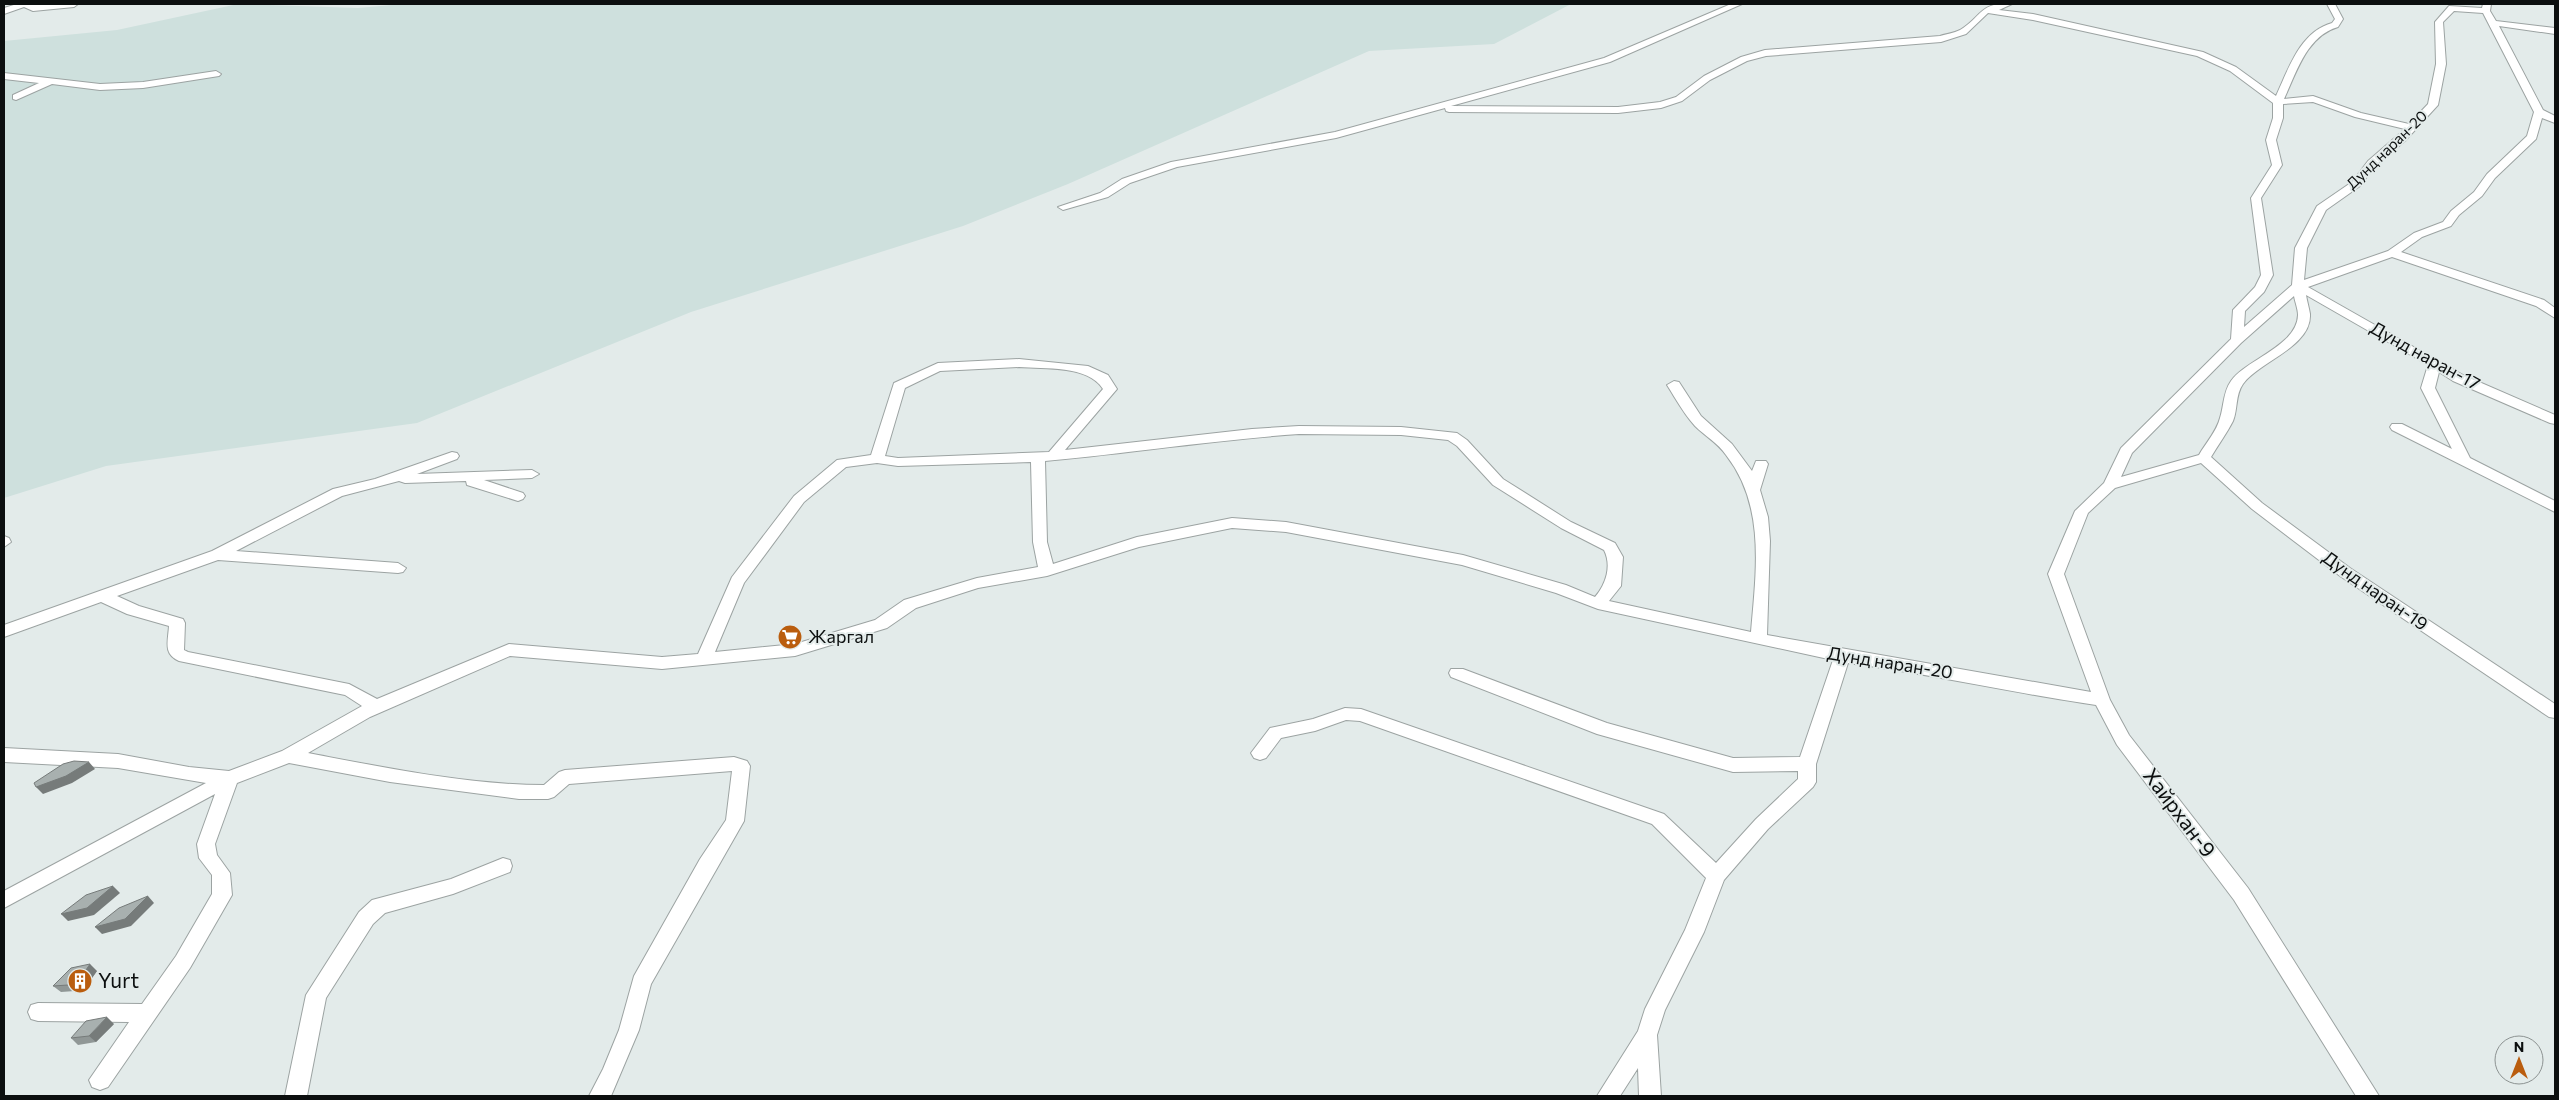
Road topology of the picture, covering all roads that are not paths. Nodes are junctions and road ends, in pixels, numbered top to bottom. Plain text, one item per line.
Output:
1 (24, 4) edge
2 (74, 4) edge
3 (1738, 4) edge
4 (2008, 4) edge
5 (2331, 4) edge
6 (2486, 8) edge
7 (4, 11) edge
8 (1985, 11) junction
9 (2492, 23) junction
10 (2555, 31) edge
11 (216, 74) dead end
12 (4, 76) edge
13 (51, 81) junction
14 (16, 97) dead end
15 (2278, 102) junction
16 (1423, 110) junction
17 (2539, 112) junction
18 (2555, 120) edge
19 (2412, 128) junction
20 (1063, 207) dead end
21 (2392, 253) junction
22 (2298, 286) junction
23 (2555, 314) edge
24 (2236, 340) junction
25 (2434, 365) junction
26 (1674, 384) dead end
27 (2555, 420) edge
28 (2397, 427) dead end
29 (1054, 455) junction
30 (452, 456) dead end
31 (1038, 457) junction
32 (2204, 458) junction
33 (878, 459) junction
34 (2464, 460) junction
35 (1761, 464) dead end
36 (532, 474) dead end
37 (454, 478) junction
38 (379, 482) junction
39 (2110, 485) junction
40 (1754, 489) junction
41 (518, 496) dead end
42 (2555, 507) edge
43 (217, 555) junction
44 (398, 568) dead end
45 (1046, 571) junction
46 (102, 596) junction
47 (1598, 604) junction
48 (4, 632) edge
49 (1759, 639) junction
50 (1842, 656) junction
51 (703, 660) junction
52 (1457, 673) dead end
53 (2102, 700) junction
54 (377, 707) junction
55 (2555, 712) edge
56 (1260, 753) dead end
57 (4, 755) edge
58 (288, 756) junction
59 (1807, 764) junction
60 (230, 778) junction
61 (503, 866) dead end
62 (1716, 876) junction
63 (4, 900) edge
64 (38, 1012) dead end
65 (146, 1013) junction
66 (1647, 1035) junction
67 (100, 1080) dead end
68 (296, 1096) edge
69 (600, 1096) edge
70 (1608, 1096) edge
71 (1650, 1096) edge
72 (2368, 1096) edge

1 - 2 street
1 - 7 street
3 - 16 street
4 - 8 street
5 - 15 street
6 - 9 street, Дунд наран-20
6 - 19 street, Дунд наран-20
8 - 15 street
8 - 16 street
9 - 10 street
9 - 17 street, Дунд наран-20
11 - 13 street
12 - 13 street
13 - 14 street
15 - 19 street
15 - 24 street
16 - 20 street
17 - 18 street
17 - 21 street
19 - 22 street, Дунд наран-20
21 - 22 street
21 - 23 street
22 - 24 street
22 - 25 street, Дунд наран-17
22 - 32 street, Дунд наран-20
24 - 39 street
25 - 27 street, Дунд наран-17
25 - 34 street
26 - 40 street
28 - 34 street
29 - 31 street
29 - 33 street
29 - 47 street
30 - 38 street
31 - 33 street
31 - 45 street
32 - 39 street
32 - 55 street, Дунд наран-19
33 - 51 street
34 - 42 street
35 - 40 street
36 - 37 street
37 - 38 street
37 - 41 street
38 - 43 street
39 - 53 street, Хайрхан-9
40 - 49 street
43 - 44 street
43 - 46 street
45 - 47 street, Дунд наран-20
45 - 51 street, Дунд наран-20
46 - 48 street
46 - 54 street
47 - 49 street, Дунд наран-20
49 - 50 street, Дунд наран-20
50 - 53 street, Дунд наран-20
50 - 59 street
51 - 54 street, Дунд наран-20
52 - 59 street
53 - 72 street, Хайрхан-9
54 - 58 street, Дунд наран-20
56 - 62 street
57 - 60 street
58 - 60 street, Дунд наран-20
58 - 69 street
59 - 62 street
60 - 63 street, Дунд наран-20
60 - 65 street
61 - 68 street
62 - 66 street
64 - 65 street
65 - 67 street
66 - 70 street
66 - 71 street

